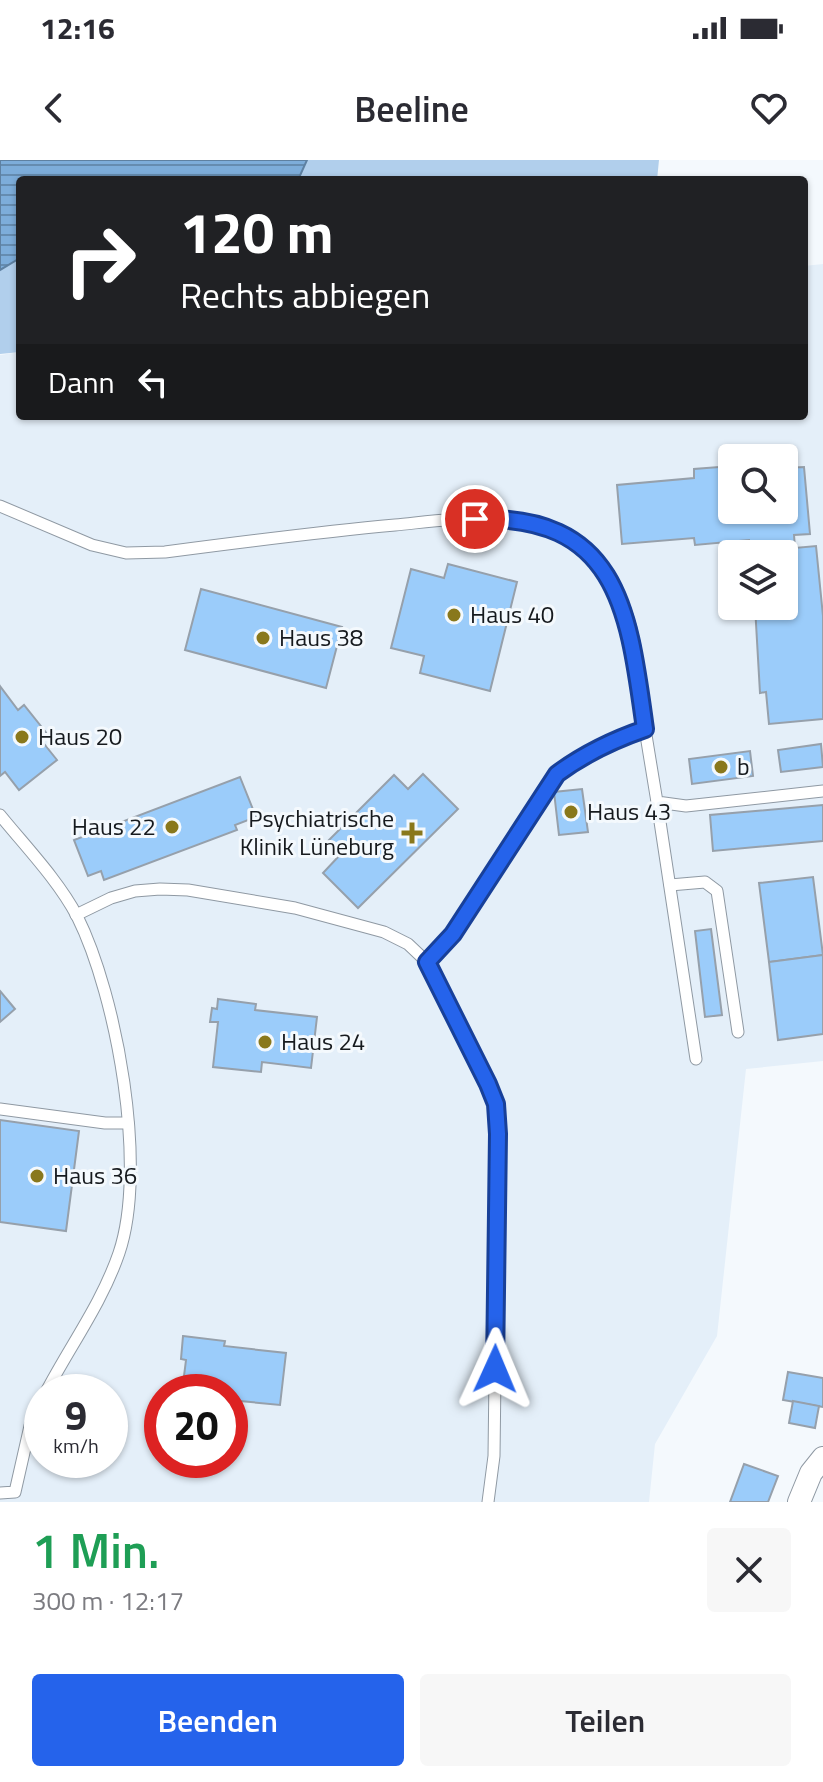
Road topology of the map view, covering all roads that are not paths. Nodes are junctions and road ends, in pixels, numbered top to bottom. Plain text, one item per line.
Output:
1 (0, 506) edge
2 (645, 729) junction
3 (823, 791) edge
4 (657, 802) junction
5 (0, 815) edge
6 (670, 885) junction
7 (76, 915) junction
8 (427, 962) junction
9 (738, 1032) dead end
10 (696, 1059) dead end
11 (0, 1109) edge
12 (128, 1123) junction
13 (56, 1374) edge
14 (24, 1454) edge
15 (823, 1458) edge
16 (0, 1493) edge
17 (15, 1497) edge
18 (488, 1502) edge
19 (799, 1502) edge

1 - 2 lane
2 - 4 lane
2 - 8 lane
3 - 4 lane
4 - 6 lane
5 - 7 lane
6 - 9 lane
6 - 10 lane
7 - 8 lane
7 - 12 lane
8 - 18 lane
11 - 12 lane
12 - 13 lane
14 - 17 lane
15 - 19 street
16 - 17 lane

